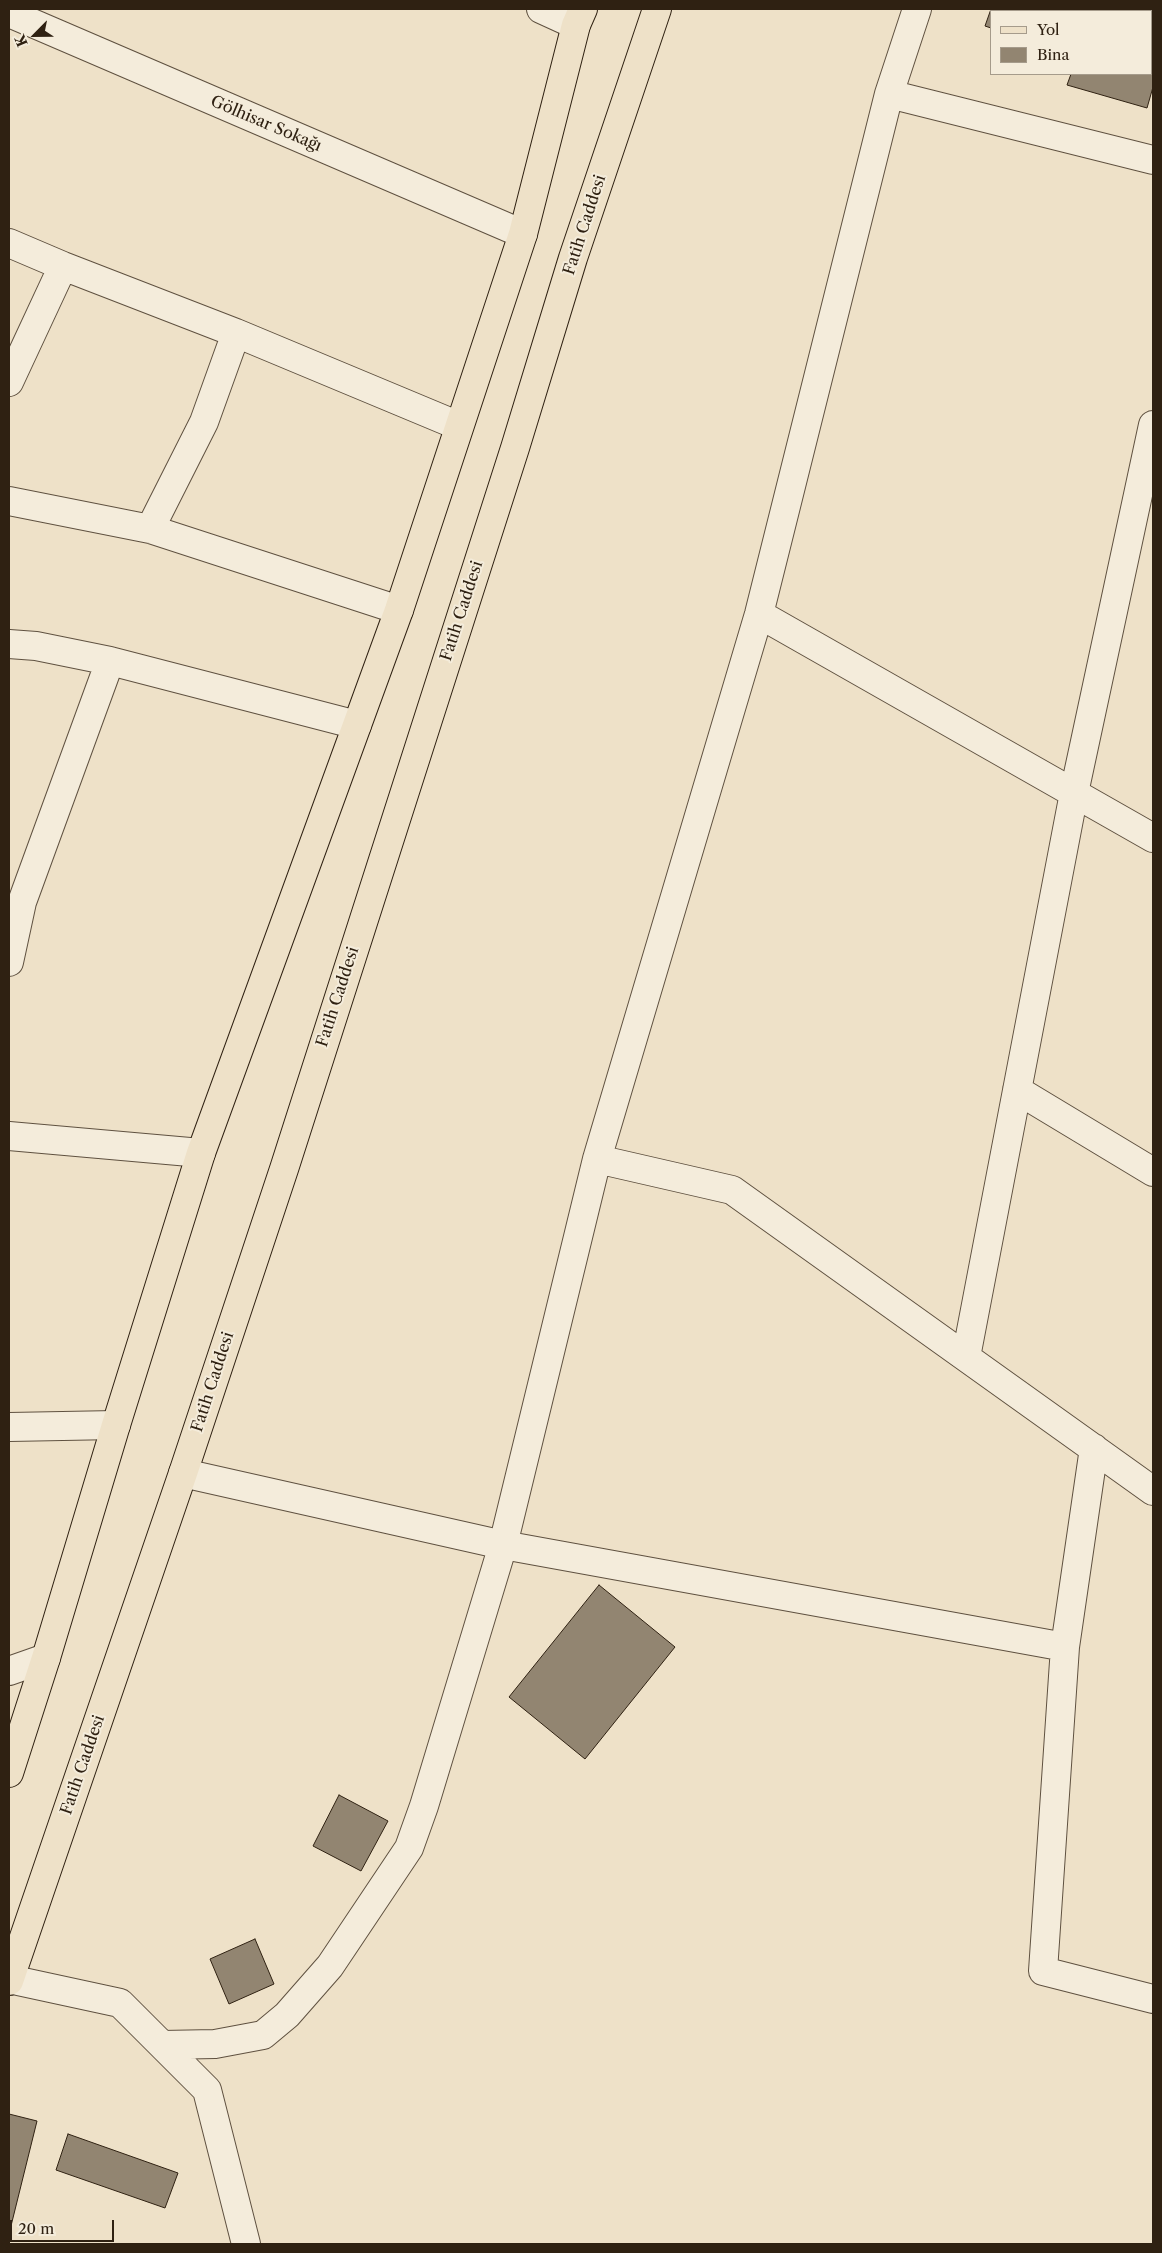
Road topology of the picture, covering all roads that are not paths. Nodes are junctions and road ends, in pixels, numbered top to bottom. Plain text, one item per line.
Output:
1 (541, 9) edge
2 (658, 9) edge
3 (917, 9) edge
4 (9, 13) edge
5 (579, 17) edge
6 (889, 94) junction
7 (1153, 160) edge
8 (523, 234) junction
9 (9, 243) edge
10 (63, 266) junction
11 (236, 333) junction
12 (9, 382) edge
13 (1153, 425) edge
14 (459, 426) junction
15 (9, 501) edge
16 (150, 529) junction
17 (399, 610) junction
18 (759, 614) junction
19 (9, 644) edge
20 (110, 661) junction
21 (357, 725) junction
22 (1074, 793) junction
23 (1153, 838) edge
24 (9, 962) edge
25 (1017, 1090) junction
26 (9, 1136) edge
27 (201, 1153) junction
28 (597, 1159) junction
29 (1153, 1172) edge
30 (966, 1357) junction
31 (116, 1425) junction
32 (9, 1427) edge
33 (1094, 1448) junction
34 (183, 1473) junction
35 (1153, 1491) edge
36 (503, 1544) junction
37 (1065, 1647) junction
38 (46, 1658) junction
39 (9, 1671) edge
40 (9, 1772) edge
41 (9, 1980) edge
42 (1153, 1999) edge
43 (162, 2045) junction
44 (246, 2244) edge

1 - 5 street
2 - 34 main road, Fatih Caddesi
3 - 6 street
4 - 8 street, Gölhisar Sokağı
5 - 8 main road
6 - 7 street
6 - 18 street
8 - 14 main road
9 - 10 street
10 - 11 street
10 - 12 street
11 - 14 street
11 - 16 street
13 - 22 street
14 - 17 main road
15 - 16 street
16 - 17 street
17 - 21 main road
18 - 22 street
18 - 28 street
19 - 20 street
20 - 21 street
20 - 24 street
21 - 27 main road
22 - 23 street
22 - 25 street
25 - 29 street
25 - 30 street
26 - 27 street
27 - 31 main road
28 - 30 street
28 - 36 street
30 - 33 street
31 - 32 street
31 - 38 main road
33 - 35 street
33 - 37 street
34 - 36 street
34 - 41 main road, Fatih Caddesi
36 - 37 street
36 - 43 street
37 - 42 street
38 - 39 street
38 - 40 main road
41 - 43 street
43 - 44 street

